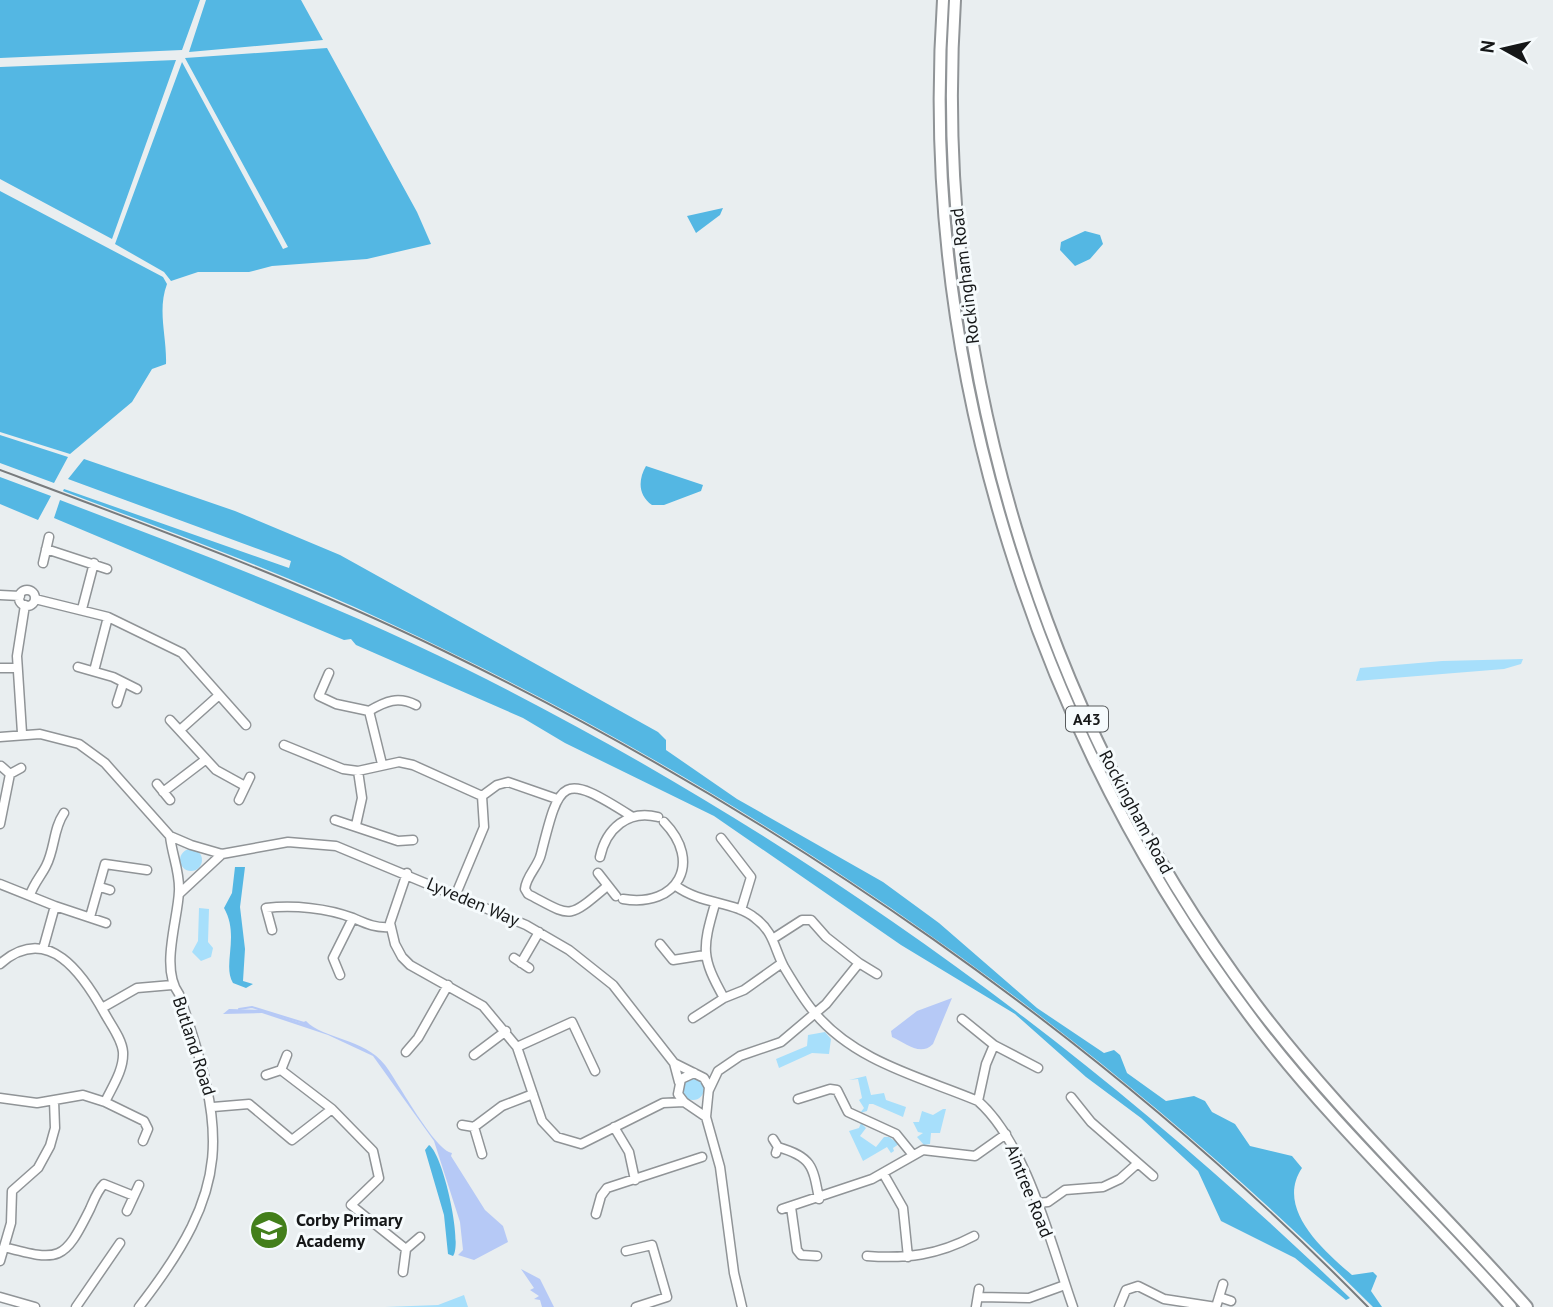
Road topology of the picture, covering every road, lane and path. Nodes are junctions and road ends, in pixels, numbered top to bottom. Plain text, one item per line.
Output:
1 (943, 0) edge
2 (955, 0) edge
3 (49, 537) dead end
4 (46, 549) junction
5 (43, 563) dead end
6 (94, 564) junction
7 (107, 569) dead end
8 (0, 595) edge
9 (20, 596) junction
10 (35, 599) junction
11 (25, 605) junction
12 (82, 609) junction
13 (108, 617) junction
14 (78, 667) dead end
15 (0, 668) edge
16 (17, 668) junction
17 (94, 671) junction
18 (329, 673) dead end
19 (123, 684) junction
20 (137, 689) dead end
21 (218, 696) junction
22 (319, 696) junction
23 (117, 703) dead end
24 (416, 705) dead end
25 (313, 707) dead end
26 (369, 711) junction
27 (170, 720) dead end
28 (246, 725) dead end
29 (180, 730) junction
30 (22, 733) junction
31 (0, 737) edge
32 (284, 746) dead end
33 (205, 760) junction
34 (382, 764) junction
35 (1, 766) edge
36 (21, 768) dead end
37 (358, 771) junction
38 (10, 774) junction
39 (250, 777) dead end
40 (156, 784) dead end
41 (246, 786) junction
42 (163, 792) junction
43 (482, 796) junction
44 (557, 799) junction
45 (170, 800) dead end
46 (239, 800) dead end
47 (64, 813) dead end
48 (631, 816) junction
49 (335, 820) dead end
50 (0, 824) edge
51 (356, 825) junction
52 (170, 836) junction
53 (721, 838) dead end
54 (413, 840) dead end
55 (196, 846) junction
56 (222, 854) junction
57 (176, 857) junction
58 (600, 857) dead end
59 (206, 867) junction
60 (178, 869) junction
61 (147, 870) dead end
62 (407, 873) junction
63 (598, 873) dead end
64 (197, 876) junction
65 (0, 884) edge
66 (676, 886) junction
67 (100, 887) junction
68 (606, 887) junction
69 (110, 890) dead end
70 (179, 894) junction
71 (456, 894) junction
72 (30, 895) junction
73 (55, 906) junction
74 (714, 909) junction
75 (741, 910) junction
76 (90, 917) junction
77 (352, 918) junction
78 (106, 923) dead end
79 (390, 927) junction
80 (272, 930) dead end
81 (539, 932) junction
82 (778, 936) junction
83 (660, 944) dead end
84 (43, 949) junction
85 (705, 955) junction
86 (859, 962) junction
87 (521, 963) dead end
88 (782, 963) junction
89 (0, 964) edge
90 (877, 974) dead end
91 (340, 975) dead end
92 (172, 985) junction
93 (448, 985) junction
94 (724, 998) junction
95 (102, 1007) junction
96 (815, 1013) junction
97 (692, 1018) dead end
98 (962, 1019) dead end
99 (506, 1031) junction
100 (994, 1045) junction
101 (517, 1047) junction
102 (406, 1052) dead end
103 (287, 1055) dead end
104 (474, 1055) dead end
105 (674, 1063) junction
106 (1038, 1068) dead end
107 (281, 1070) junction
108 (596, 1071) dead end
109 (718, 1071) junction
110 (697, 1074) junction
111 (266, 1075) dead end
112 (678, 1084) junction
113 (708, 1093) junction
114 (533, 1094) junction
115 (1071, 1097) dead end
116 (0, 1098) edge
117 (798, 1099) dead end
118 (54, 1100) junction
119 (978, 1101) junction
120 (105, 1102) junction
121 (663, 1103) junction
122 (687, 1103) junction
123 (213, 1107) junction
124 (332, 1109) junction
125 (706, 1117) junction
126 (462, 1125) dead end
127 (474, 1127) junction
128 (614, 1128) junction
129 (1006, 1134) junction
130 (142, 1141) dead end
131 (776, 1146) dead end
132 (482, 1154) dead end
133 (913, 1155) junction
134 (702, 1157) dead end
135 (1138, 1163) junction
136 (883, 1173) junction
137 (1153, 1176) dead end
138 (635, 1180) junction
139 (139, 1185) dead end
140 (134, 1196) junction
141 (819, 1199) junction
142 (1037, 1203) junction
143 (127, 1211) dead end
144 (596, 1214) dead end
145 (974, 1236) dead end
146 (420, 1237) dead end
147 (120, 1243) dead end
148 (4, 1247) junction
149 (406, 1250) junction
150 (626, 1251) dead end
151 (817, 1256) dead end
152 (867, 1256) dead end
153 (908, 1257) junction
154 (0, 1261) edge
155 (403, 1272) dead end
156 (1223, 1284) dead end
157 (1065, 1285) junction
158 (1036, 1296) junction
159 (0, 1297) edge
160 (1219, 1297) junction
161 (1231, 1301) dead end
162 (35, 1307) edge
163 (76, 1307) edge
164 (139, 1307) edge
165 (636, 1307) edge
166 (741, 1307) edge
167 (976, 1307) edge
168 (1038, 1307) edge
169 (1073, 1307) edge
170 (1119, 1307) edge
171 (1216, 1307) edge
172 (1511, 1307) edge
173 (1527, 1307) edge

1 - 172 highway, Rockingham Road / A43
2 - 173 highway, Rockingham Road / A43
3 - 4 street
4 - 5 street
4 - 6 street
6 - 7 street
6 - 12 street
8 - 9 street
9 - 10 street
9 - 11 street
10 - 11 street
10 - 12 street
11 - 16 street
12 - 13 street
13 - 17 street
13 - 21 street
14 - 17 street
15 - 16 street
16 - 30 street
17 - 19 street
18 - 22 street
19 - 20 street
19 - 23 street
21 - 28 street
21 - 29 street
22 - 25 street
22 - 26 street
24 - 26 street
26 - 34 street
27 - 29 street
29 - 33 street
30 - 31 street, Lyveden Way
30 - 52 street, Lyveden Way
32 - 37 street
33 - 41 street
33 - 42 street
34 - 37 street
34 - 43 street
35 - 38 street
36 - 38 street
37 - 51 street
38 - 50 street
39 - 41 street
40 - 42 street
41 - 46 street
42 - 45 street
43 - 44 street
43 - 71 street
44 - 48 street
44 - 68 street
47 - 72 street
48 - 58 street
48 - 66 street
49 - 51 street
51 - 54 street
52 - 55 street, Lyveden Way
52 - 57 street, Lyveden Way
53 - 75 street
55 - 56 street, Lyveden Way
55 - 57 street
55 - 59 street
56 - 59 street, Lyveden Way
56 - 62 street, Lyveden Way
57 - 60 street
59 - 64 street
60 - 64 street
60 - 70 street, Butland Road
61 - 67 street
62 - 71 street, Lyveden Way
62 - 79 street
63 - 68 street
64 - 70 street
65 - 72 street
66 - 68 street
66 - 74 street
67 - 69 street
67 - 76 street
70 - 92 street, Butland Road
71 - 81 street, Lyveden Way
72 - 73 street
73 - 76 street
73 - 84 street
74 - 75 street
74 - 85 street
75 - 82 street
76 - 78 street
77 - 79 street
77 - 80 street
77 - 91 street
79 - 93 street
81 - 87 street
81 - 105 street, Lyveden Way
82 - 86 street
82 - 88 street
83 - 85 street
84 - 89 street
84 - 95 street
85 - 94 street
86 - 90 street
86 - 96 street
88 - 94 street
88 - 96 street, Aintree Road
92 - 95 street
92 - 123 street, Butland Road
93 - 99 street
93 - 102 street
94 - 97 street
95 - 120 street
96 - 109 street
96 - 119 street, Aintree Road
98 - 100 street
99 - 101 street
99 - 104 street
100 - 106 street
100 - 119 street
101 - 108 street
101 - 114 street
103 - 107 street
105 - 110 street, Lyveden Way
105 - 112 street, Lyveden Way
107 - 111 street
107 - 124 street
109 - 110 street
109 - 113 street
110 - 112 street
110 - 113 street, Lyveden Way
112 - 121 street
112 - 122 street, Lyveden Way
113 - 122 street
113 - 125 street
114 - 127 street
114 - 128 street
115 - 135 street
116 - 118 street
117 - 133 street
118 - 120 street
118 - 148 street
119 - 129 street, Aintree Road
120 - 130 street
121 - 122 street
121 - 128 street
122 - 125 street, Lyveden Way
123 - 124 street
123 - 164 street, Butland Road
124 - 149 street
125 - 166 street
126 - 127 street
127 - 132 street
128 - 138 street
129 - 133 street
129 - 142 street, Aintree Road
131 - 141 street
133 - 136 street
134 - 138 street
135 - 137 street
135 - 142 street
136 - 141 street
136 - 153 street
138 - 144 street
139 - 140 street
140 - 143 street
140 - 148 street
141 - 151 street
142 - 157 street, Aintree Road
145 - 153 street
146 - 149 street
147 - 163 street
148 - 154 street
149 - 155 street
150 - 165 street
152 - 153 street
156 - 160 street
157 - 158 street
157 - 169 street, Aintree Road
158 - 167 street
158 - 168 street
159 - 162 street
160 - 161 street
160 - 171 street
170 - 171 street

